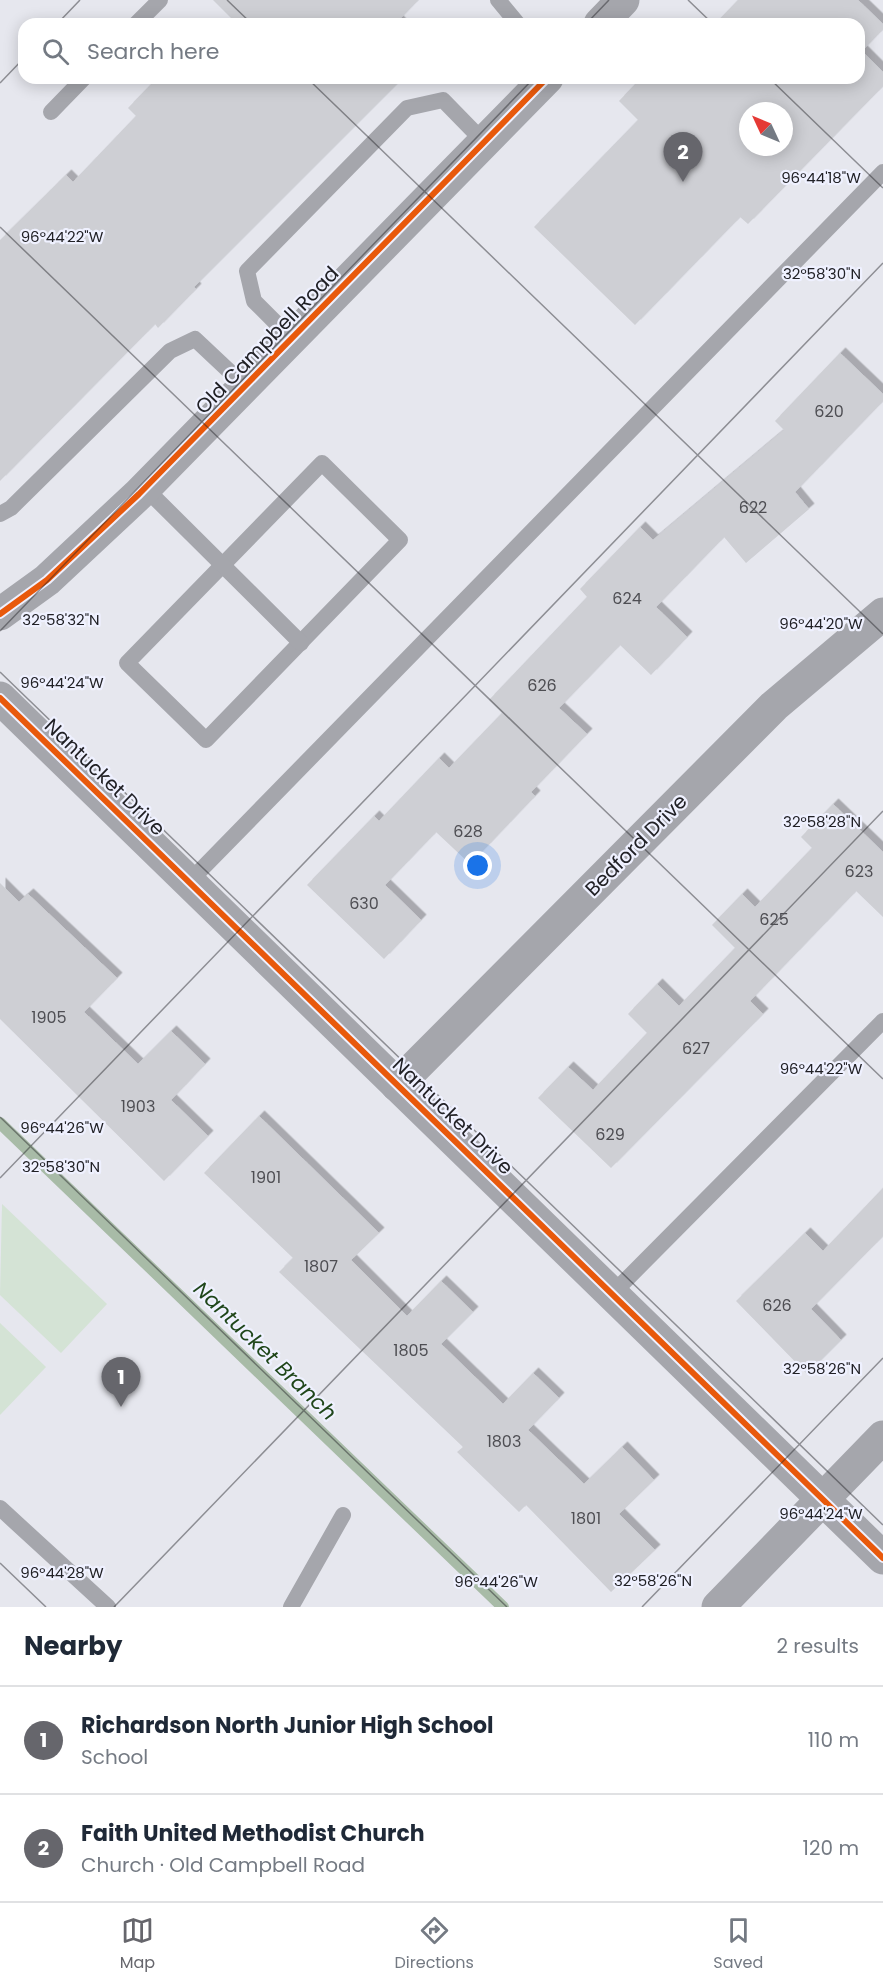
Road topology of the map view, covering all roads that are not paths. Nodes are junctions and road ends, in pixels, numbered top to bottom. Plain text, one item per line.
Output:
1 (160, 0) edge
2 (498, 0) edge
3 (623, 0) edge
4 (142, 18) edge
5 (513, 18) edge
6 (606, 18) edge
7 (78, 84) edge
8 (541, 84) edge
9 (51, 112) dead end
10 (484, 142) junction
11 (883, 172) edge
12 (291, 338) junction
13 (245, 386) junction
14 (145, 488) junction
15 (0, 514) edge
16 (222, 565) junction
17 (0, 614) edge
18 (883, 614) edge
19 (300, 643) junction
20 (0, 698) edge
21 (189, 882) junction
22 (883, 1021) edge
23 (397, 1084) junction
24 (612, 1294) junction
25 (883, 1437) edge
26 (823, 1498) junction
27 (0, 1508) edge
28 (343, 1515) dead end
29 (883, 1558) edge
30 (108, 1607) edge
31 (291, 1607) edge
32 (717, 1607) edge

1 - 4 lane
2 - 5 lane
3 - 6 street
7 - 9 lane
8 - 10 street, Old Campbell Road
10 - 12 street, Old Campbell Road
10 - 12 lane
11 - 21 lane
12 - 13 street, Old Campbell Road
13 - 14 street, Old Campbell Road
13 - 15 lane
14 - 16 lane
14 - 17 street, Old Campbell Road
16 - 19 lane
16 - 19 lane
16 - 19 lane
18 - 23 street, Bedford Drive
20 - 21 street, Nantucket Drive
21 - 23 street, Nantucket Drive
22 - 24 lane
23 - 24 street, Nantucket Drive
24 - 26 street, Nantucket Drive
25 - 26 street
26 - 29 street, Nantucket Drive
26 - 32 street
27 - 30 lane
28 - 31 lane

